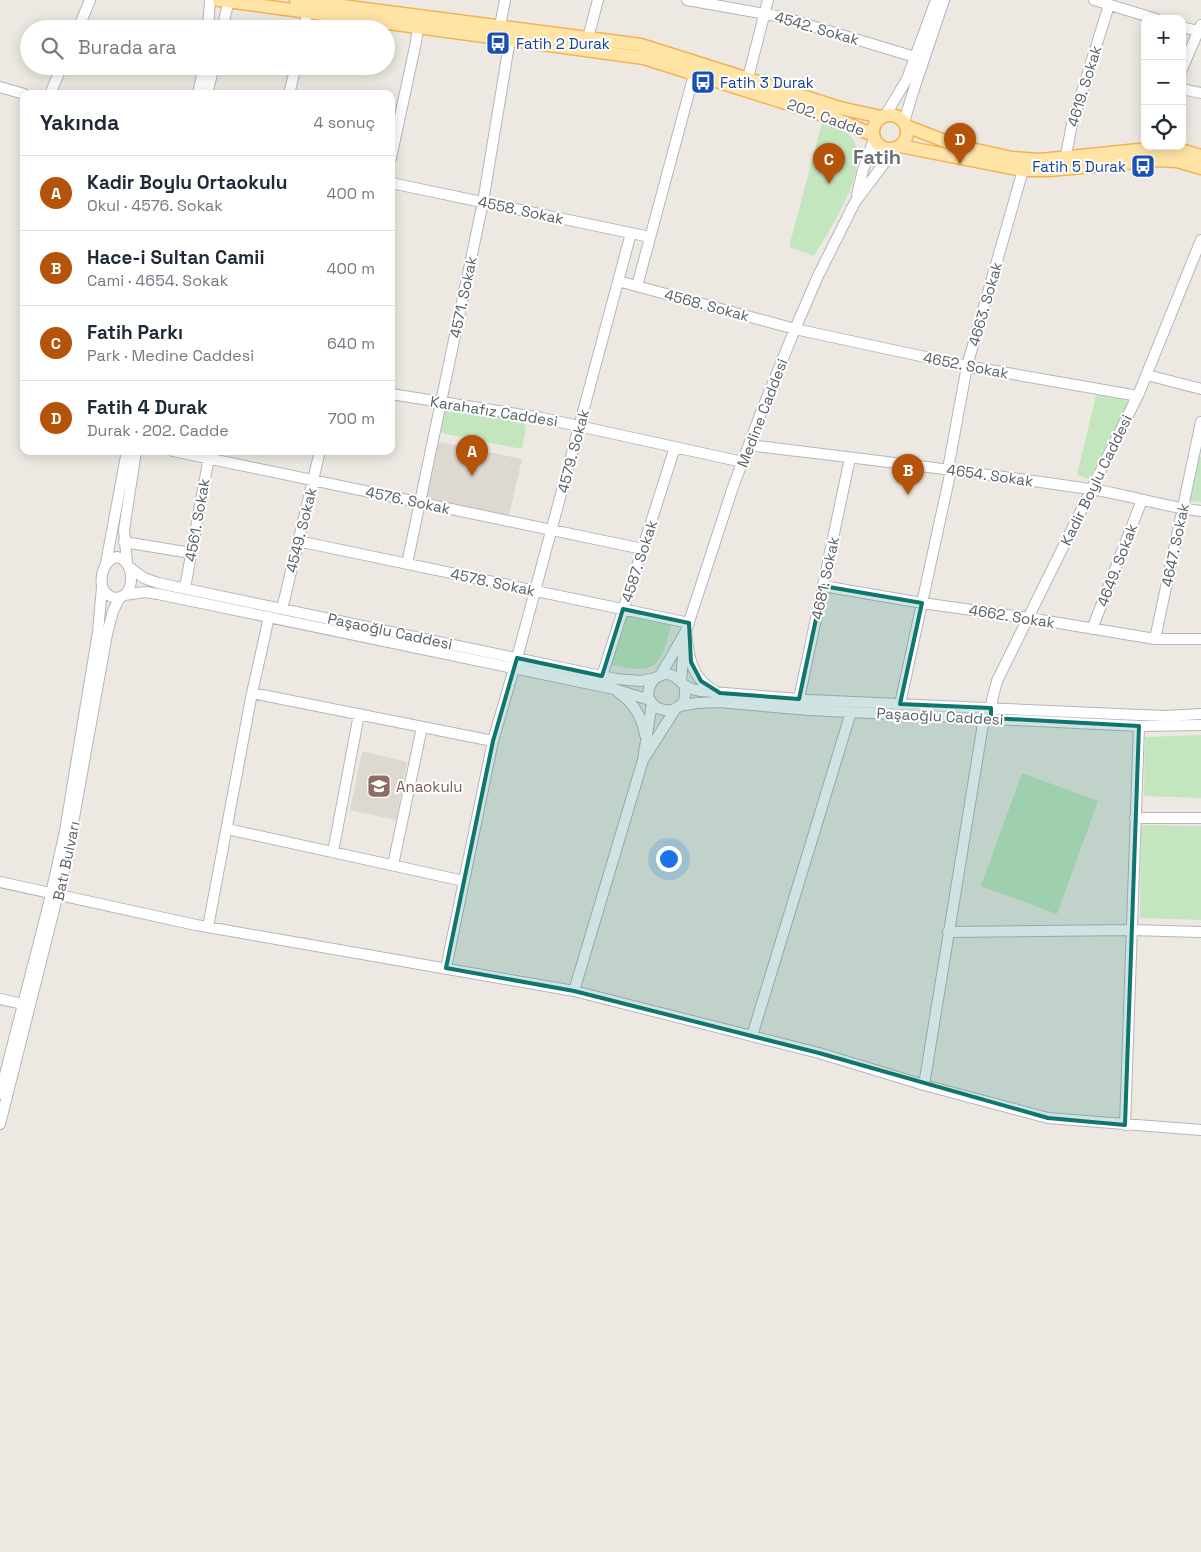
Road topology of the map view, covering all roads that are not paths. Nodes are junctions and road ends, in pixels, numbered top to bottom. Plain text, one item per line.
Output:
1 (90, 0) edge
2 (210, 0) edge
3 (296, 0) edge
4 (505, 0) edge
5 (598, 0) edge
6 (687, 0) edge
7 (768, 0) edge
8 (936, 0) edge
9 (944, 0) edge
10 (225, 1) edge
11 (1102, 2) edge
12 (371, 5) edge
13 (309, 7) junction
14 (765, 13) junction
15 (1143, 15) edge
16 (82, 20) edge
17 (209, 20) edge
18 (223, 20) edge
19 (306, 20) edge
20 (418, 22) junction
21 (1186, 28) edge
22 (1200, 30) edge
23 (507, 31) junction
24 (588, 38) junction
25 (915, 57) junction
26 (1186, 60) edge
27 (696, 68) junction
28 (58, 75) edge
29 (202, 75) edge
30 (212, 75) edge
31 (294, 75) edge
32 (748, 78) junction
33 (0, 87) edge
34 (52, 90) edge
35 (199, 90) edge
36 (209, 90) edge
37 (291, 90) edge
38 (1186, 90) edge
39 (20, 93) edge
40 (1201, 93) edge
41 (883, 116) junction
42 (905, 124) junction
43 (873, 137) junction
44 (395, 138) edge
45 (898, 148) junction
46 (1152, 152) edge
47 (1201, 156) edge
48 (1064, 163) junction
49 (1201, 168) edge
50 (1023, 170) junction
51 (395, 185) edge
52 (483, 202) junction
53 (855, 202) junction
54 (630, 233) junction
55 (650, 237) junction
56 (1201, 240) edge
57 (1199, 252) edge
58 (618, 281) junction
59 (637, 286) junction
60 (795, 329) junction
61 (967, 366) junction
62 (1147, 375) junction
63 (1201, 389) edge
64 (395, 395) edge
65 (1138, 396) junction
66 (440, 402) junction
67 (1201, 422) edge
68 (579, 426) junction
69 (749, 445) junction
70 (676, 447) junction
71 (126, 455) edge
72 (135, 455) edge
73 (209, 455) edge
74 (319, 455) edge
75 (850, 458) junction
76 (743, 462) junction
77 (950, 470) junction
78 (313, 480) junction
79 (1092, 489) junction
80 (1142, 500) junction
81 (419, 502) junction
82 (1182, 509) junction
83 (1201, 511) edge
84 (552, 530) junction
85 (298, 541) junction
86 (124, 542) junction
87 (643, 549) junction
88 (191, 553) junction
89 (106, 563) junction
90 (406, 564) junction
91 (128, 565) junction
92 (823, 586) junction
93 (102, 587) junction
94 (185, 588) junction
95 (535, 591) junction
96 (122, 596) junction
97 (922, 603) junction
98 (282, 609) junction
99 (623, 610) junction
100 (269, 617) junction
101 (1028, 618) junction
102 (687, 627) junction
103 (1092, 630) junction
104 (1155, 639) junction
105 (1201, 639) edge
106 (516, 663) junction
107 (602, 676) junction
108 (657, 677) junction
109 (682, 683) junction
110 (614, 689) junction
111 (252, 693) junction
112 (720, 693) junction
113 (799, 699) junction
114 (651, 702) junction
115 (900, 704) junction
116 (677, 707) junction
117 (851, 712) junction
118 (359, 714) junction
119 (1201, 714) edge
120 (989, 715) junction
121 (1201, 725) edge
122 (1140, 726) junction
123 (422, 727) junction
124 (493, 741) junction
125 (646, 741) junction
126 (644, 760) junction
127 (1135, 818) junction
128 (1201, 818) edge
129 (227, 829) junction
130 (333, 852) junction
131 (393, 865) junction
132 (464, 881) junction
133 (0, 882) edge
134 (55, 894) junction
135 (208, 927) junction
136 (1131, 930) junction
137 (948, 932) junction
138 (1201, 932) edge
139 (446, 968) junction
140 (574, 991) junction
141 (0, 999) edge
142 (23, 1004) junction
143 (752, 1036) junction
144 (924, 1085) junction
145 (0, 1094) edge
146 (0, 1124) edge
147 (1125, 1125) junction
148 (1201, 1130) edge

1 - 16 street
2 - 17 street
3 - 13 main road, 202. Cadde
4 - 23 street, 4571. Sokak
5 - 24 street
6 - 14 street, 4542. Sokak
7 - 14 street
8 - 25 street
9 - 42 street
10 - 13 main road, 202. Cadde
10 - 18 street
11 - 15 street
11 - 48 street, 4619. Sokak
12 - 13 main road, 202. Cadde
12 - 20 main road, 202. Cadde
13 - 19 street
13 - 20 main road, 202. Cadde
14 - 25 street, 4542. Sokak
14 - 32 street
20 - 23 main road, 202. Cadde
20 - 44 street
21 - 22 street
22 - 26 street
23 - 24 main road, 202. Cadde
23 - 27 main road, 202. Cadde
23 - 52 street, 4571. Sokak
24 - 27 main road, 202. Cadde
25 - 41 street
27 - 32 main road, 202. Cadde
27 - 43 main road, 202. Cadde
27 - 55 street
28 - 34 street
29 - 35 street
30 - 36 street
31 - 37 street
32 - 41 main road, 202. Cadde
33 - 39 street
38 - 40 street
41 - 42 main road
41 - 43 main road
42 - 45 main road
42 - 48 main road
43 - 45 main road
43 - 53 street, Medine Caddesi
45 - 50 main road
45 - 53 street, Medine Caddesi
46 - 47 main road
46 - 48 main road
46 - 49 main road
48 - 50 main road
50 - 61 street, 4663. Sokak
51 - 52 street, 4558. Sokak
52 - 54 street, 4558. Sokak
52 - 66 street, 4571. Sokak
53 - 60 street, Medine Caddesi
54 - 55 street, 4558. Sokak
54 - 58 street, 4579. Sokak
55 - 59 street
56 - 57 street, Kadir Boylu Caddesi
57 - 62 street, Kadir Boylu Caddesi
58 - 59 street, 4568. Sokak
58 - 68 street, 4579. Sokak
59 - 60 street, 4568. Sokak
60 - 61 street, 4652. Sokak
60 - 69 street, Medine Caddesi
61 - 65 street, 4652. Sokak
61 - 77 street, 4663. Sokak
62 - 63 street
62 - 65 street, Kadir Boylu Caddesi
64 - 66 street, Karahafız Caddesi
65 - 79 street, Kadir Boylu Caddesi
66 - 68 street, Karahafız Caddesi
66 - 81 street, 4571. Sokak
67 - 82 street, 4647. Sokak
68 - 70 street, Karahafız Caddesi
68 - 84 street, 4579. Sokak
69 - 75 street, 4654. Sokak
69 - 76 street, Medine Caddesi
70 - 76 street, Karahafız Caddesi
70 - 87 street, 4587. Sokak
71 - 89 street
72 - 86 street
73 - 78 street, 4576. Sokak
73 - 88 street, 4561. Sokak
74 - 78 street, 4549. Sokak
75 - 77 street, 4654. Sokak
75 - 92 street, 4681. Sokak
76 - 102 street, Medine Caddesi
77 - 79 street, 4654. Sokak
77 - 97 street, 4663. Sokak
78 - 81 street, 4576. Sokak
78 - 85 street, 4549. Sokak
79 - 80 street, 4654. Sokak
79 - 101 street, Kadir Boylu Caddesi
80 - 82 street, 4654. Sokak
80 - 103 street, 4649. Sokak
81 - 84 street, 4576. Sokak
81 - 90 street, 4571. Sokak
82 - 83 street, 4654. Sokak
82 - 104 street, 4647. Sokak
84 - 87 street, 4576. Sokak
84 - 95 street, 4579. Sokak
85 - 90 street, 4578. Sokak
85 - 98 street, 4549. Sokak
86 - 88 street
86 - 91 street
87 - 99 street, 4587. Sokak
88 - 94 street, 4561. Sokak
89 - 91 street
89 - 93 street
90 - 95 street, 4578. Sokak
91 - 94 street, Paşaoğlu Caddesi
91 - 96 street
92 - 97 street, 4662. Sokak
92 - 113 street, 4681. Sokak
93 - 96 street
93 - 134 street, Batı Bulvarı
94 - 98 street, Paşaoğlu Caddesi
95 - 99 street, 4578. Sokak
95 - 106 street, 4579. Sokak
96 - 100 street, Paşaoğlu Caddesi
96 - 134 street, Batı Bulvarı
97 - 101 street, 4662. Sokak
97 - 115 street, 4663. Sokak
98 - 106 street, Paşaoğlu Caddesi
99 - 102 street, 4578. Sokak
99 - 107 street, 4587. Sokak
100 - 106 street, Paşaoğlu Caddesi
100 - 111 street
101 - 103 street, 4662. Sokak
101 - 120 street, Kadir Boylu Caddesi
102 - 108 street, Medine Caddesi
102 - 109 street, Medine Caddesi
102 - 112 street
103 - 104 street, 4662. Sokak
104 - 105 street, 4662. Sokak
106 - 107 street, Paşaoğlu Caddesi
106 - 110 street, Paşaoğlu Caddesi
106 - 124 street, 4579. Sokak
107 - 108 street, Paşaoğlu Caddesi
108 - 109 street
108 - 114 street
109 - 112 street, Paşaoğlu Caddesi
109 - 116 street
110 - 114 street, Paşaoğlu Caddesi
110 - 125 street
111 - 118 street
111 - 129 street
112 - 113 street, Paşaoğlu Caddesi
113 - 115 street, Paşaoğlu Caddesi
114 - 116 street
114 - 125 street
115 - 120 street, Paşaoğlu Caddesi
116 - 117 street, Paşaoğlu Caddesi
116 - 126 street
117 - 120 street, Paşaoğlu Caddesi
117 - 143 street
118 - 123 street
118 - 130 street
119 - 120 street, Paşaoğlu Caddesi
120 - 122 street, Paşaoğlu Caddesi
120 - 137 street, Kadir Boylu Caddesi
121 - 122 street, Paşaoğlu Caddesi
122 - 127 street
123 - 124 street
123 - 131 street
124 - 132 street, 4579. Sokak
125 - 126 street
126 - 140 street
127 - 128 street
127 - 136 street
129 - 130 street
129 - 135 street
130 - 131 street
131 - 132 street
132 - 139 street, 4579. Sokak
133 - 134 street
134 - 135 street
134 - 142 street, Batı Bulvarı
134 - 146 street, Batı Bulvarı
135 - 139 street
136 - 137 street
136 - 138 street
136 - 147 street
137 - 144 street, Kadir Boylu Caddesi
139 - 140 street
140 - 143 street
141 - 142 street
142 - 145 street, Batı Bulvarı
143 - 144 street
144 - 147 street
147 - 148 street

